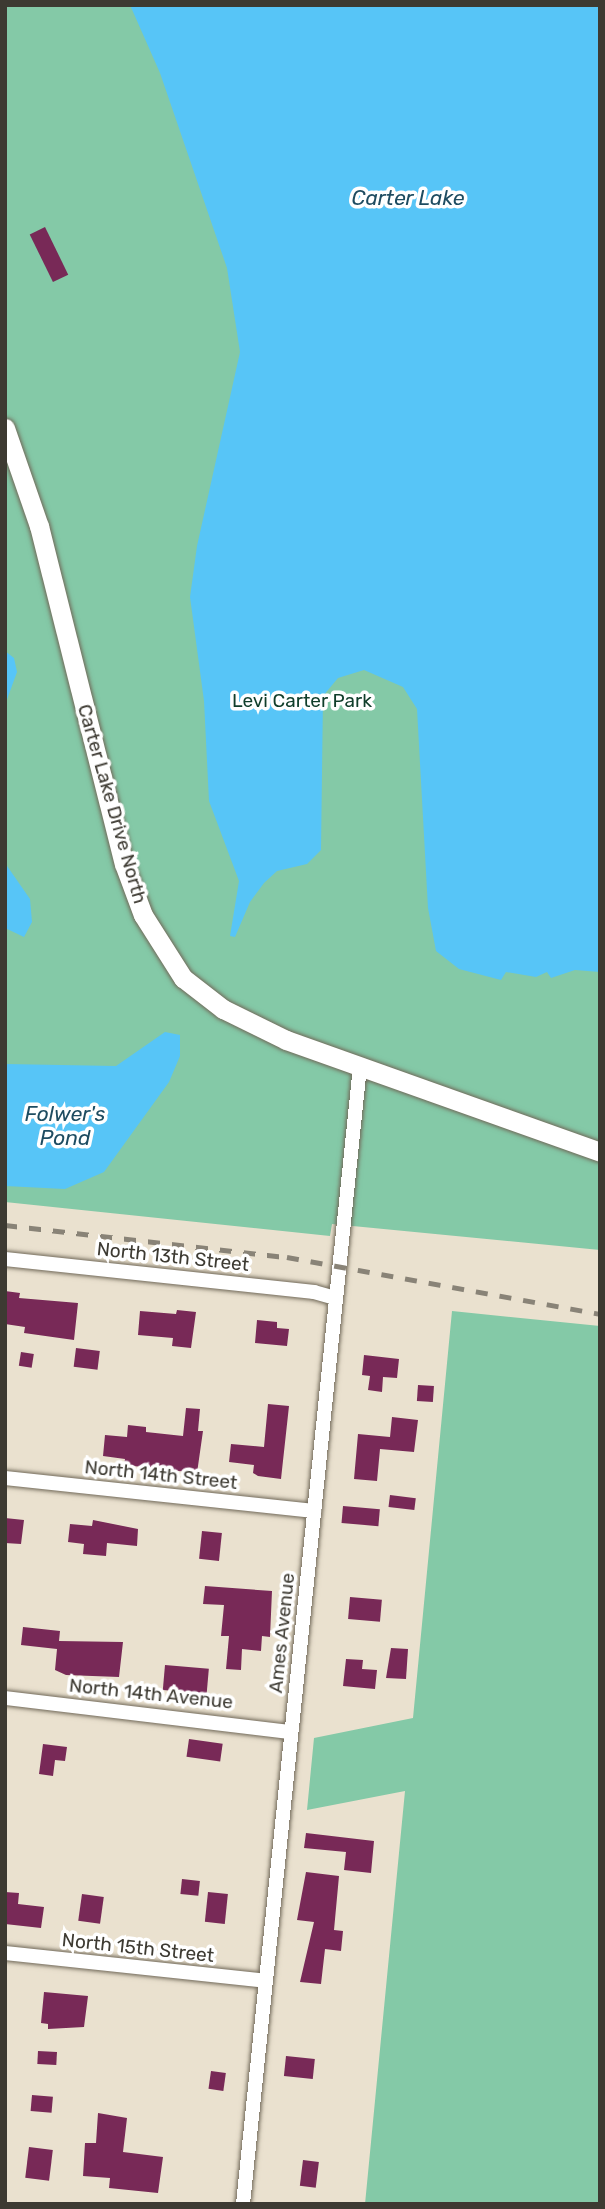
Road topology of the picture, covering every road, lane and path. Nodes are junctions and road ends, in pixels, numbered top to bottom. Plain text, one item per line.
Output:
1 (5, 428) edge
2 (359, 1066) junction
3 (600, 1153) edge
4 (5, 1259) edge
5 (335, 1298) junction
6 (5, 1478) edge
7 (314, 1511) junction
8 (5, 1698) edge
9 (291, 1732) junction
10 (5, 1953) edge
11 (266, 1981) junction
12 (243, 2204) edge

1 - 2 street, Carter Lake Drive North
2 - 3 street, Carter Lake Drive North
2 - 5 street, Ames Avenue
4 - 5 street, North 13th Street
5 - 7 street, Ames Avenue
6 - 7 street, North 14th Street
7 - 9 street, Ames Avenue
8 - 9 street, North 14th Avenue
9 - 11 street, Ames Avenue
10 - 11 street, North 15th Street
11 - 12 street, Ames Avenue

